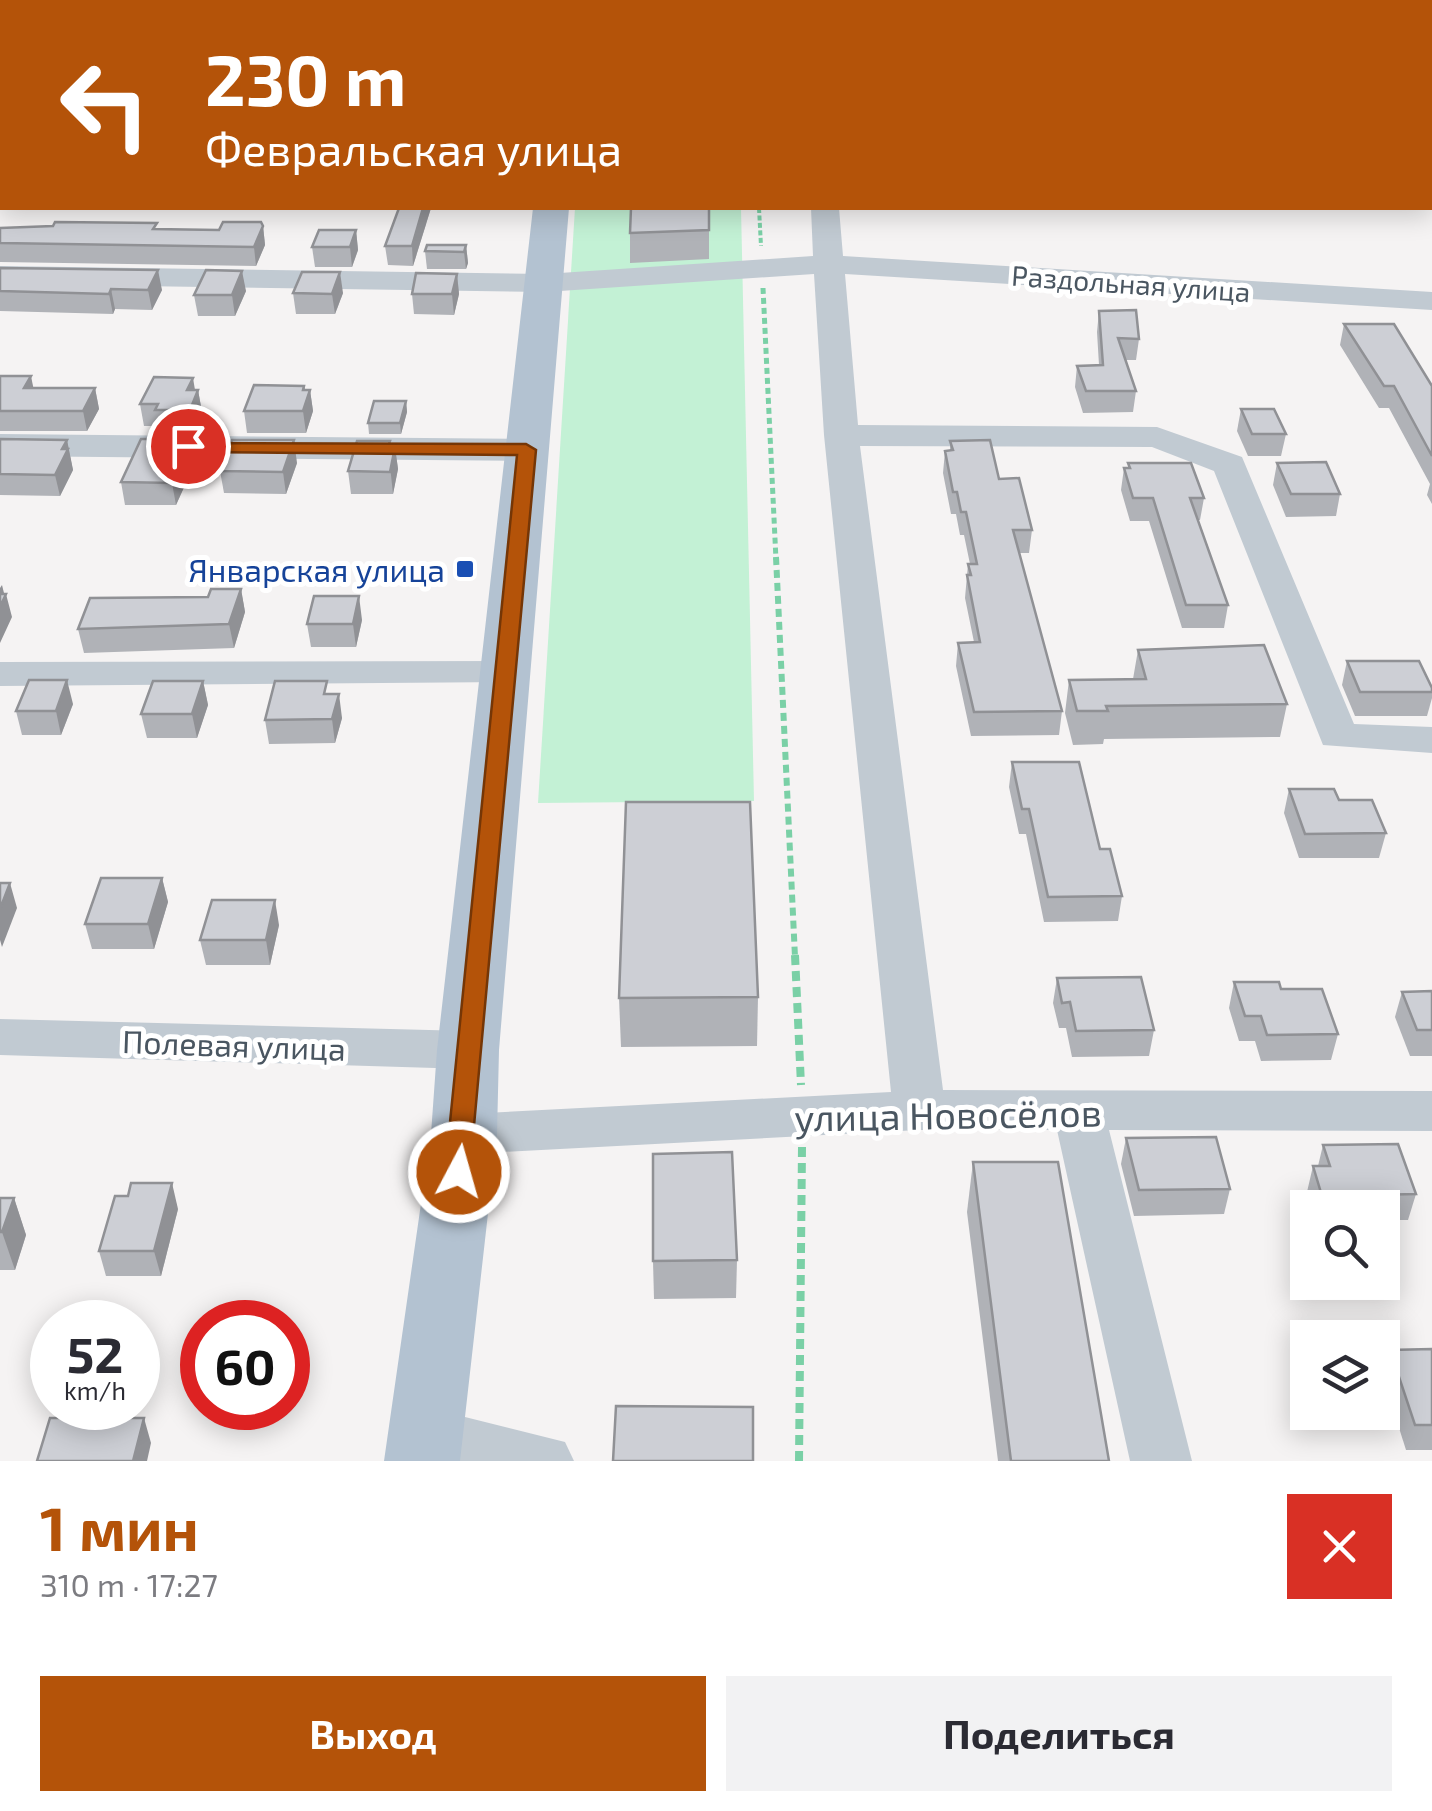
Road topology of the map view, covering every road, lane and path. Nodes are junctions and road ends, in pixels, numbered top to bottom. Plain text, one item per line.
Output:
1 (551, 210) edge
2 (759, 210) edge
3 (825, 210) edge
4 (830, 264) junction
5 (762, 269) junction
6 (0, 276) edge
7 (545, 283) junction
8 (1429, 305) edge
9 (840, 435) junction
10 (0, 444) edge
11 (526, 450) junction
12 (506, 673) junction
13 (0, 674) edge
14 (1432, 740) edge
15 (0, 1037) edge
16 (468, 1050) junction
17 (920, 1110) junction
18 (1078, 1110) junction
19 (1432, 1111) edge
20 (802, 1117) junction
21 (464, 1134) junction
22 (424, 1447) edge
23 (543, 1461) edge
24 (799, 1461) edge
25 (1161, 1461) edge

1 - 7 main road
2 - 5 path
3 - 4 street
4 - 5 street, Раздольная улица
4 - 8 street, Раздольная улица
4 - 9 street
5 - 7 street, Раздольная улица
5 - 20 path
6 - 7 street, Раздольная улица
7 - 11 main road
9 - 14 street
9 - 17 street
10 - 11 street
11 - 12 main road
12 - 13 street
12 - 16 main road
15 - 16 street, Полевая улица
16 - 21 main road
17 - 18 street, улица Новосёлов
17 - 20 street, улица Новосёлов
18 - 19 street, улица Новосёлов
18 - 25 street
20 - 21 street, улица Новосёлов
20 - 24 path
21 - 22 main road
22 - 23 street

